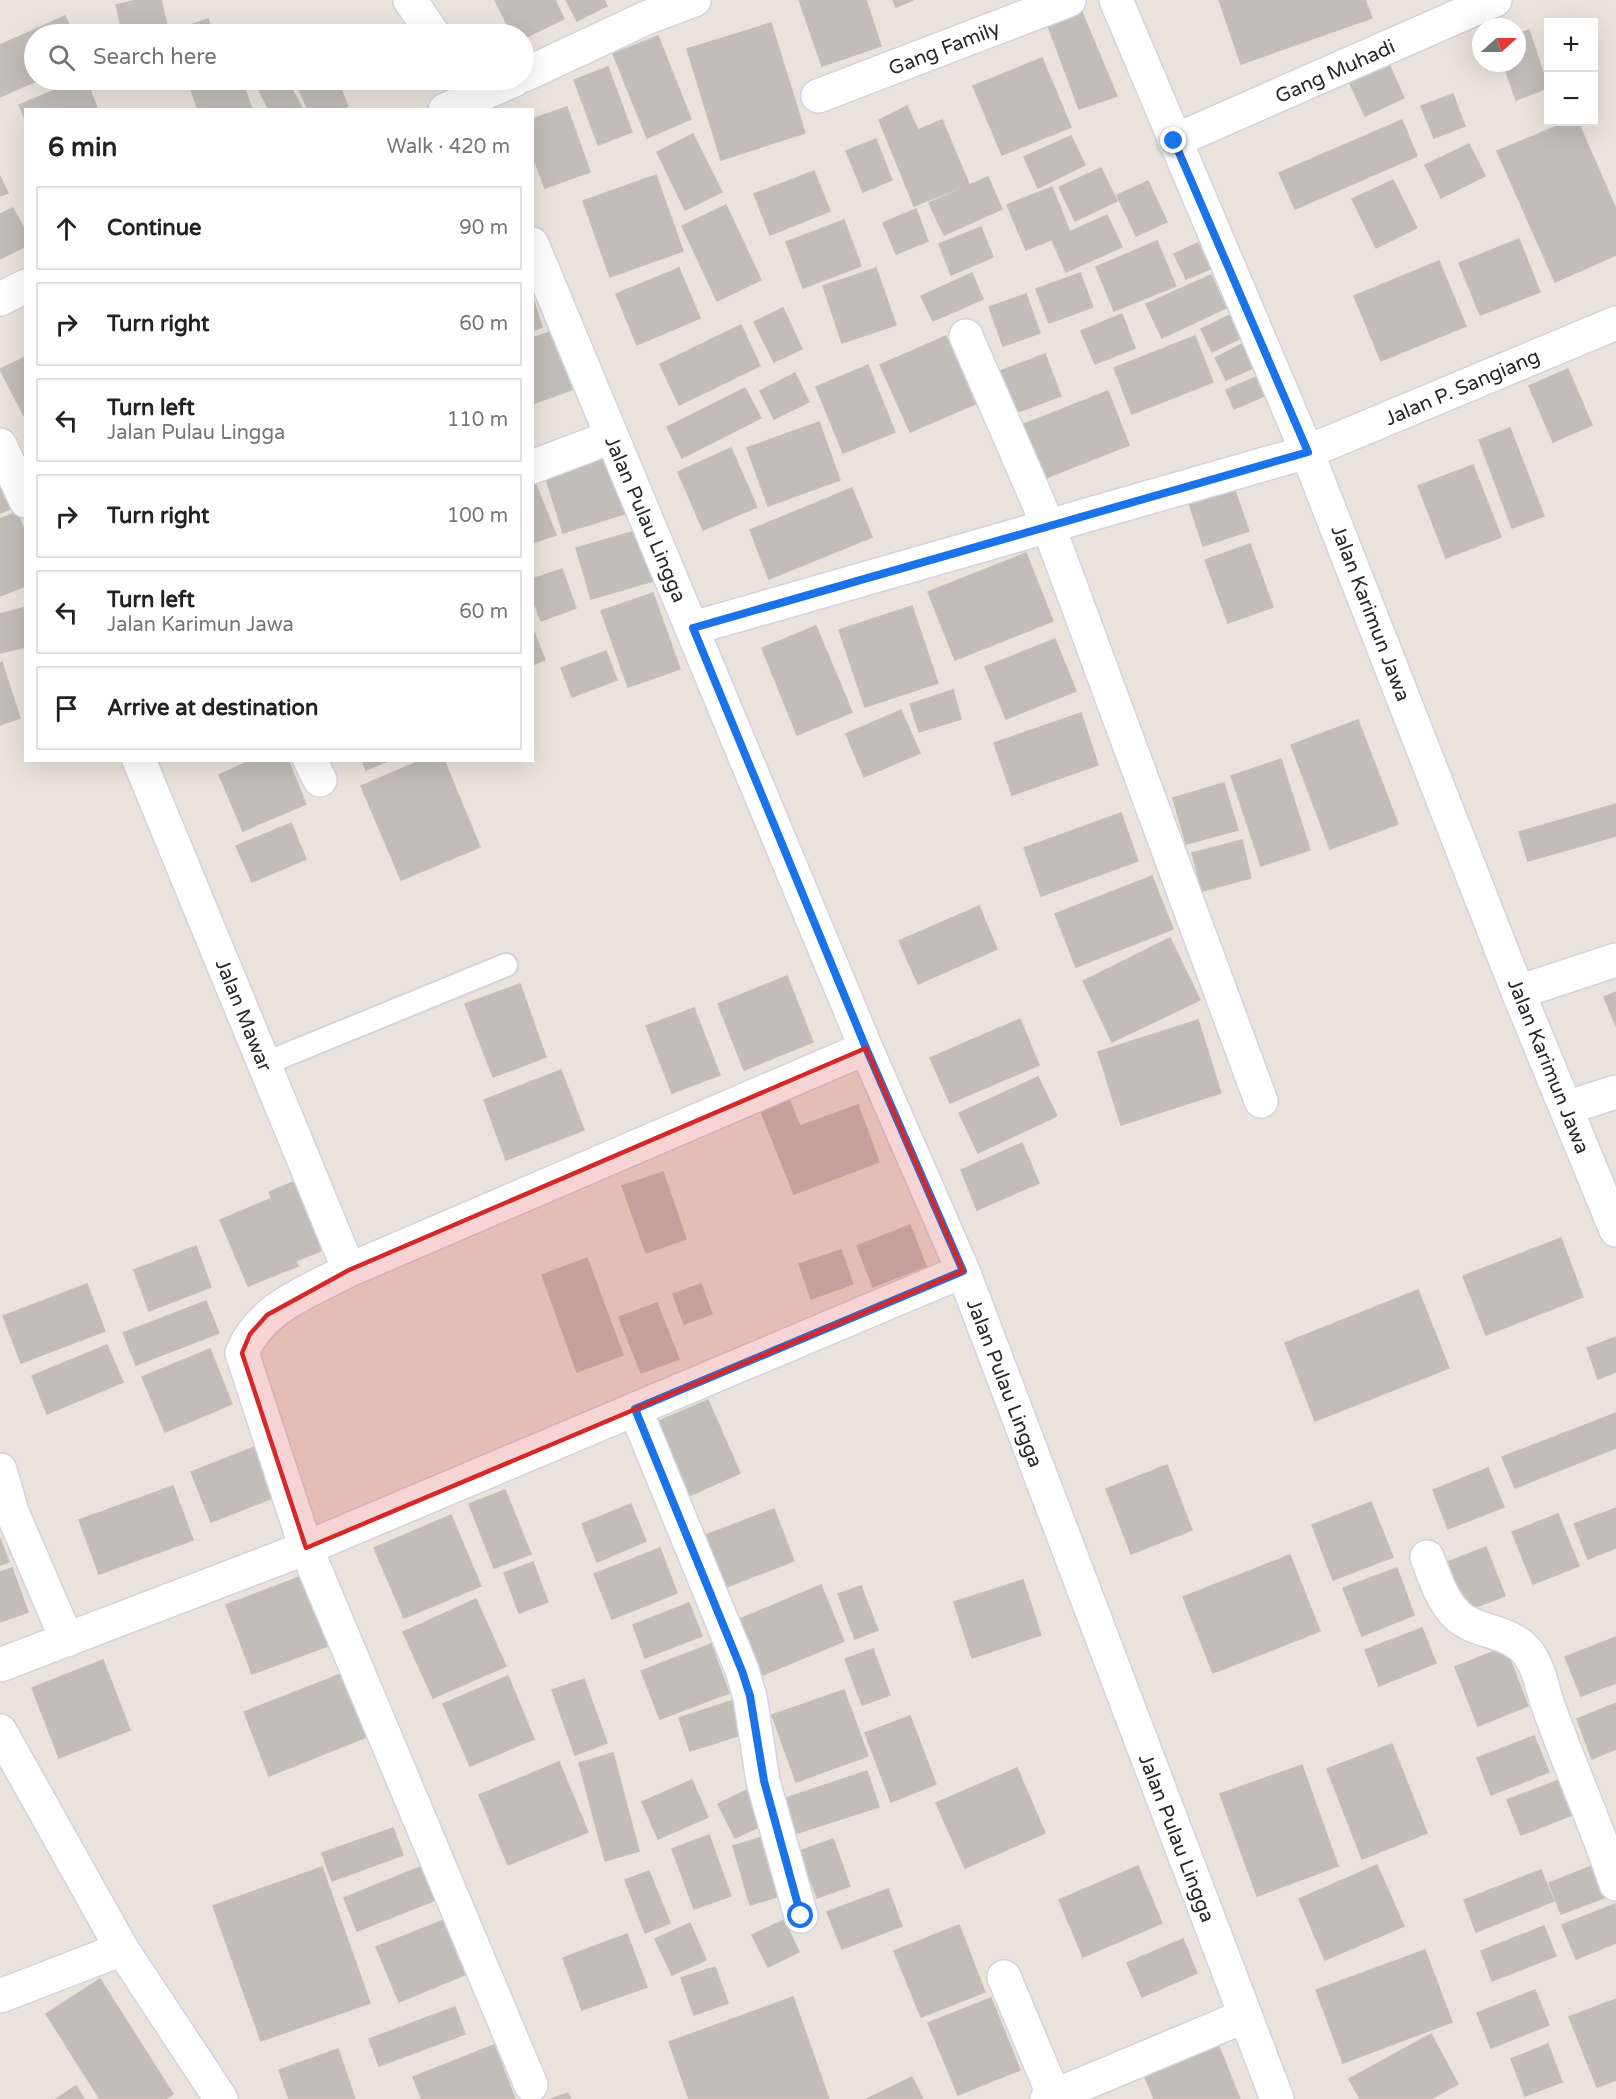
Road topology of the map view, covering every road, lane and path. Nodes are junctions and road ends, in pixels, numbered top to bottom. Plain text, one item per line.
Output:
1 (410, 0) edge
2 (694, 0) edge
3 (1069, 0) edge
4 (1116, 0) edge
5 (1495, 0) edge
6 (426, 24) edge
7 (534, 70) edge
8 (488, 90) edge
9 (818, 96) dead end
10 (465, 99) edge
11 (1174, 141) junction
12 (534, 249) edge
13 (24, 287) edge
14 (0, 299) edge
15 (1616, 323) edge
16 (966, 336) dead end
17 (611, 437) junction
18 (0, 445) edge
19 (1308, 452) junction
20 (534, 465) edge
21 (24, 497) edge
22 (1048, 525) junction
23 (693, 628) junction
24 (141, 762) edge
25 (1616, 960) edge
26 (506, 965) dead end
27 (1518, 992) junction
28 (866, 1048) junction
29 (264, 1064) junction
30 (1616, 1092) edge
31 (1261, 1101) dead end
32 (1566, 1108) junction
33 (1616, 1230) edge
34 (349, 1270) junction
35 (963, 1271) junction
36 (635, 1409) junction
37 (0, 1470) edge
38 (306, 1548) junction
39 (1427, 1557) dead end
40 (67, 1640) junction
41 (0, 1665) edge
42 (0, 1731) edge
43 (1606, 1820) edge
44 (1616, 1884) edge
45 (801, 1916) dead end
46 (122, 1949) junction
47 (1004, 1977) dead end
48 (0, 1996) edge
49 (1245, 2016) junction
50 (531, 2085) dead end
51 (1051, 2098) edge
52 (221, 2099) edge
53 (1277, 2099) edge

1 - 6 street
2 - 7 street
3 - 9 street, Gang Family
4 - 11 street, Jalan Karimun Jawa
5 - 11 street, Gang Muhadi
8 - 10 street
11 - 19 street, Jalan Karimun Jawa
12 - 17 street, Jalan Pulau Lingga
13 - 14 street
15 - 19 street, Jalan P. Sangiang
16 - 22 street
17 - 20 street
17 - 23 street, Jalan Pulau Lingga
18 - 21 street
19 - 22 street, Jalan P. Sangiang
19 - 27 street, Jalan Karimun Jawa
22 - 23 street, Jalan P. Sangiang
22 - 31 street
23 - 28 street, Jalan Pulau Lingga
24 - 29 street, Jalan Mawar
25 - 27 street
26 - 29 lane
27 - 32 street, Jalan Karimun Jawa
28 - 34 street
28 - 35 street, Jalan Pulau Lingga
29 - 34 street, Jalan Mawar
30 - 32 street
32 - 33 street, Jalan Karimun Jawa
34 - 38 street
35 - 36 street
35 - 49 street, Jalan Pulau Lingga
36 - 38 street
36 - 45 street
37 - 40 street
38 - 40 street
38 - 50 street
39 - 43 street
40 - 41 street
42 - 46 street
43 - 44 street
46 - 48 street
46 - 52 street
47 - 51 street
49 - 51 street
49 - 53 street, Jalan Pulau Lingga

